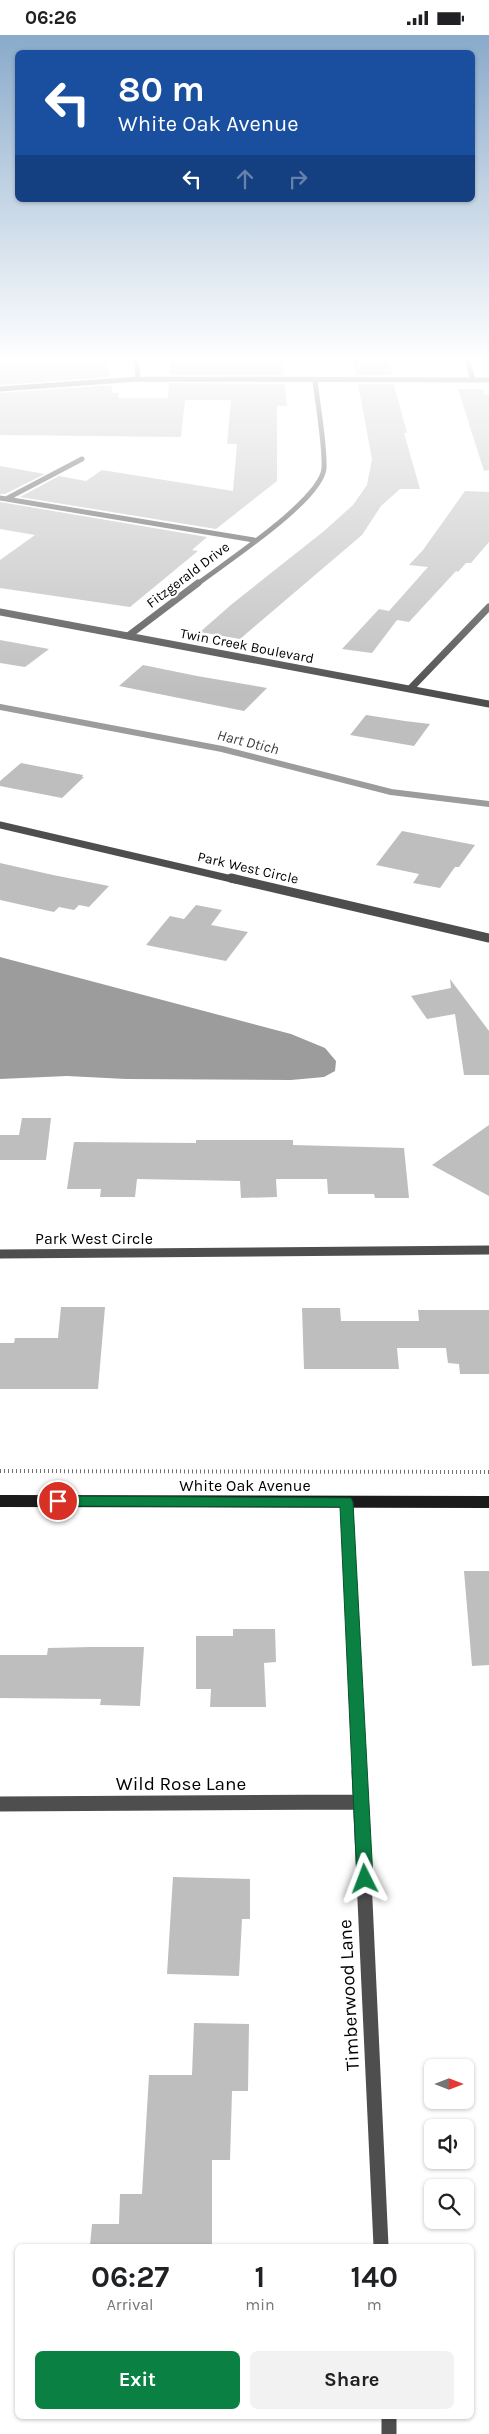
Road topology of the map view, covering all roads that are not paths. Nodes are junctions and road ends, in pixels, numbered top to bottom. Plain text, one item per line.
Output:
1 (58, 471) edge
2 (322, 471) edge
3 (3, 498) edge
4 (254, 540) junction
5 (489, 607) edge
6 (0, 612) edge
7 (128, 636) junction
8 (410, 689) junction
9 (489, 704) edge
10 (0, 825) edge
11 (489, 938) edge
12 (489, 1251) edge
13 (0, 1254) edge
14 (0, 1501) edge
15 (347, 1502) junction
16 (489, 1502) edge
17 (361, 1802) junction
18 (0, 1804) edge
19 (381, 2244) edge
20 (389, 2419) edge
21 (390, 2434) edge

1 - 3 street
2 - 4 street, Fitzgerald Drive
3 - 4 street
4 - 7 street, Fitzgerald Drive
5 - 8 street
6 - 7 street, Twin Creek Boulevard
7 - 8 street, Twin Creek Boulevard
8 - 9 street, Twin Creek Boulevard
10 - 11 street, Park West Circle
12 - 13 street, Park West Circle
14 - 15 street, White Oak Avenue
15 - 16 street, White Oak Avenue
15 - 17 street, Timberwood Lane
17 - 18 street, Wild Rose Lane
17 - 19 street, Timberwood Lane
20 - 21 street

